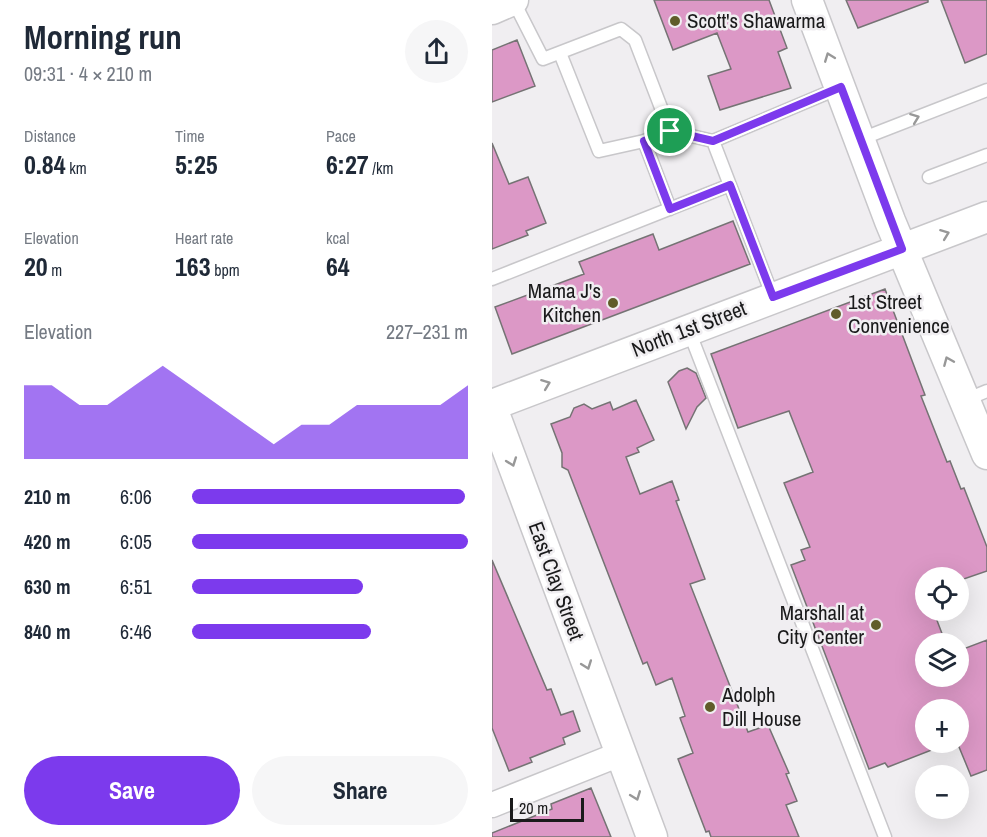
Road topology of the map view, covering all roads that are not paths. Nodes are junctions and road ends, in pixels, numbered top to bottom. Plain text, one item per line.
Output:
1 (513, 0) edge
2 (807, 0) edge
3 (492, 9) edge
4 (560, 53) junction
5 (841, 87) junction
6 (987, 90) edge
7 (670, 131) junction
8 (861, 139) junction
9 (644, 141) junction
10 (713, 141) junction
11 (987, 155) edge
12 (929, 177) dead end
13 (730, 185) junction
14 (670, 209) junction
15 (987, 217) edge
16 (902, 249) junction
17 (492, 279) edge
18 (773, 297) junction
19 (688, 330) junction
20 (976, 395) edge
21 (492, 406) edge
22 (987, 454) edge
23 (620, 754) junction
24 (492, 805) edge
25 (652, 837) edge
26 (885, 837) edge

1 - 3 street
1 - 4 lane
5 -> 2 street
4 - 7 lane
4 - 9 lane
5 - 8 street
5 - 10 lane
8 -> 6 lane
7 - 9 lane
7 - 10 lane
8 - 16 street
9 - 14 lane
10 - 13 lane
11 - 12 lane
13 - 14 lane
13 - 18 lane
14 - 17 lane
16 -> 15 street, North 1st Street
16 - 18 street, North 1st Street
20 -> 16 street
18 - 19 street, North 1st Street
21 -> 19 street, North 1st Street
19 - 26 lane
20 - 22 street
21 -> 23 street, East Clay Street
23 - 24 street
23 -> 25 street, East Clay Street

